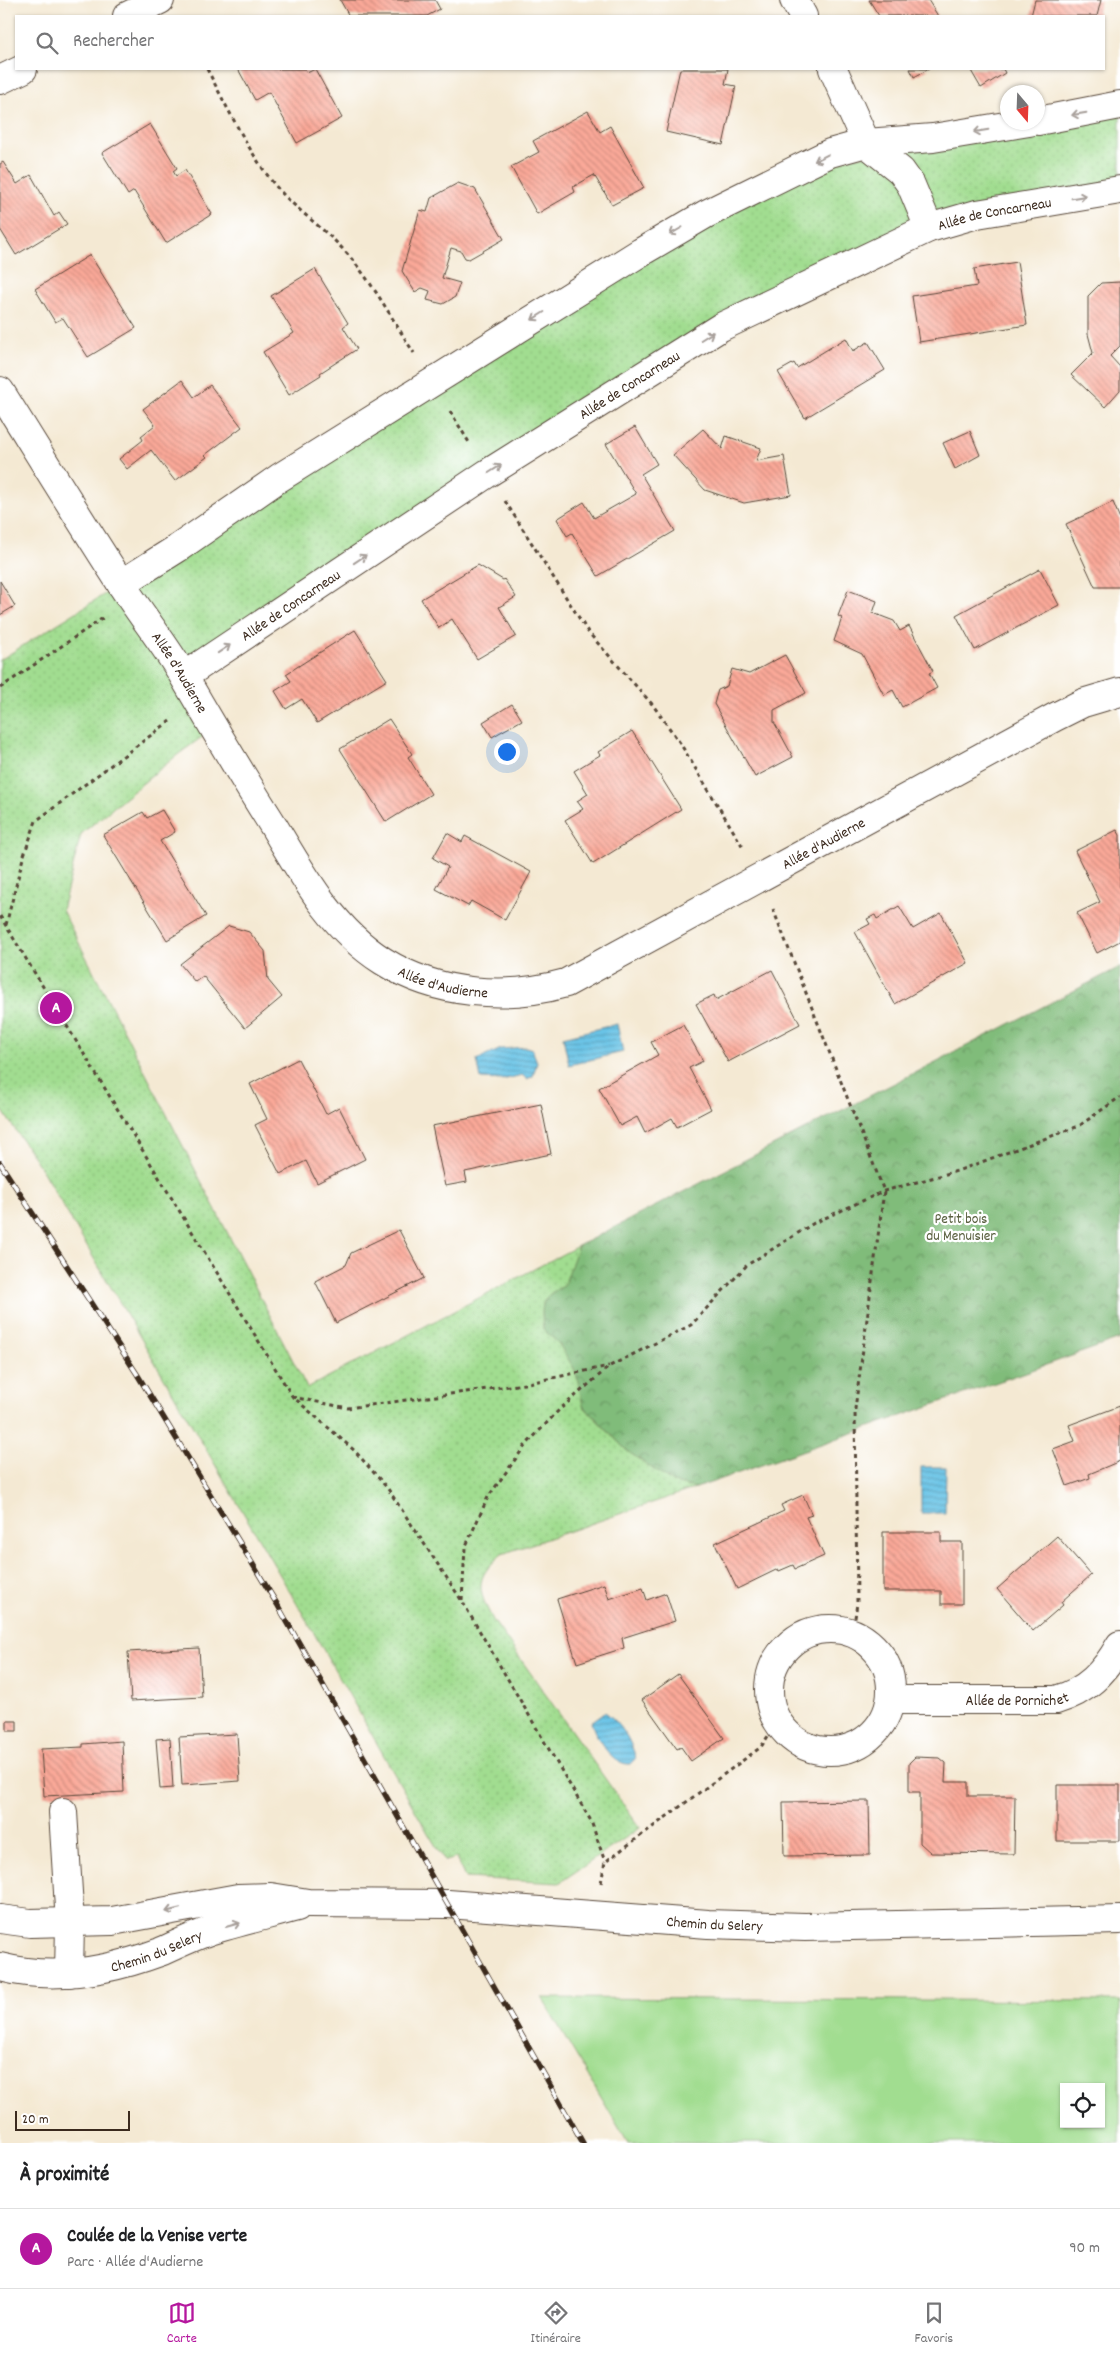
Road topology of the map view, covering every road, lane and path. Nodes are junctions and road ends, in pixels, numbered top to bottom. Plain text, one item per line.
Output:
1 (160, 0) edge
2 (794, 0) edge
3 (129, 15) edge
4 (802, 15) edge
5 (21, 70) edge
6 (208, 70) edge
7 (833, 70) edge
8 (0, 80) edge
9 (1120, 105) edge
10 (1045, 120) edge
11 (1000, 127) edge
12 (866, 143) junction
13 (1120, 190) edge
14 (929, 228) junction
15 (433, 383) junction
16 (0, 392) edge
17 (488, 473) junction
18 (126, 592) junction
19 (184, 676) junction
20 (0, 688) edge
21 (1120, 692) edge
22 (197, 701) junction
23 (761, 876) junction
24 (0, 916) edge
25 (6, 926) junction
26 (1120, 1097) edge
27 (884, 1191) junction
28 (610, 1366) junction
29 (292, 1396) junction
30 (462, 1601) junction
31 (853, 1633) junction
32 (1120, 1645) edge
33 (891, 1700) junction
34 (777, 1722) junction
35 (63, 1812) dead end
36 (605, 1862) junction
37 (308, 1903) junction
38 (595, 1916) junction
39 (0, 1919) edge
40 (1120, 1920) edge
41 (70, 1924) junction
42 (0, 1968) edge
43 (69, 1973) junction

1 - 3 street
2 - 4 street
5 - 8 street
6 - 15 path
7 - 12 street
9 -> 10 street
11 -> 12 street
12 - 14 street
12 -> 15 street
14 -> 13 street, Allée de Concarneau
17 -> 14 street, Allée de Concarneau
15 - 17 path
15 - 18 street
16 - 18 street, Allée d'Audierne
19 -> 17 street, Allée de Concarneau
17 - 23 path
18 - 19 street, Allée d'Audierne
18 - 20 path
19 - 22 street, Allée d'Audierne
21 - 23 street, Allée d'Audierne
22 - 23 street, Allée d'Audierne
22 - 25 path
23 - 27 path
24 - 25 path
25 - 29 path
26 - 27 path
27 - 28 path
27 - 31 path
28 - 29 path
28 - 30 path
29 - 30 path
30 - 36 path
31 - 33 street
31 - 34 street
32 - 33 street, Allée de Pornichet
33 - 34 street
34 - 36 path
35 - 41 street
36 - 38 path
37 - 38 street, Chemin du Selery
37 -> 41 street, Chemin du Selery
43 -> 37 street, Chemin du Selery
38 - 40 street, Chemin du Selery
39 - 41 street, Chemin du Selery
41 - 43 street
42 - 43 street, Chemin du Selery

